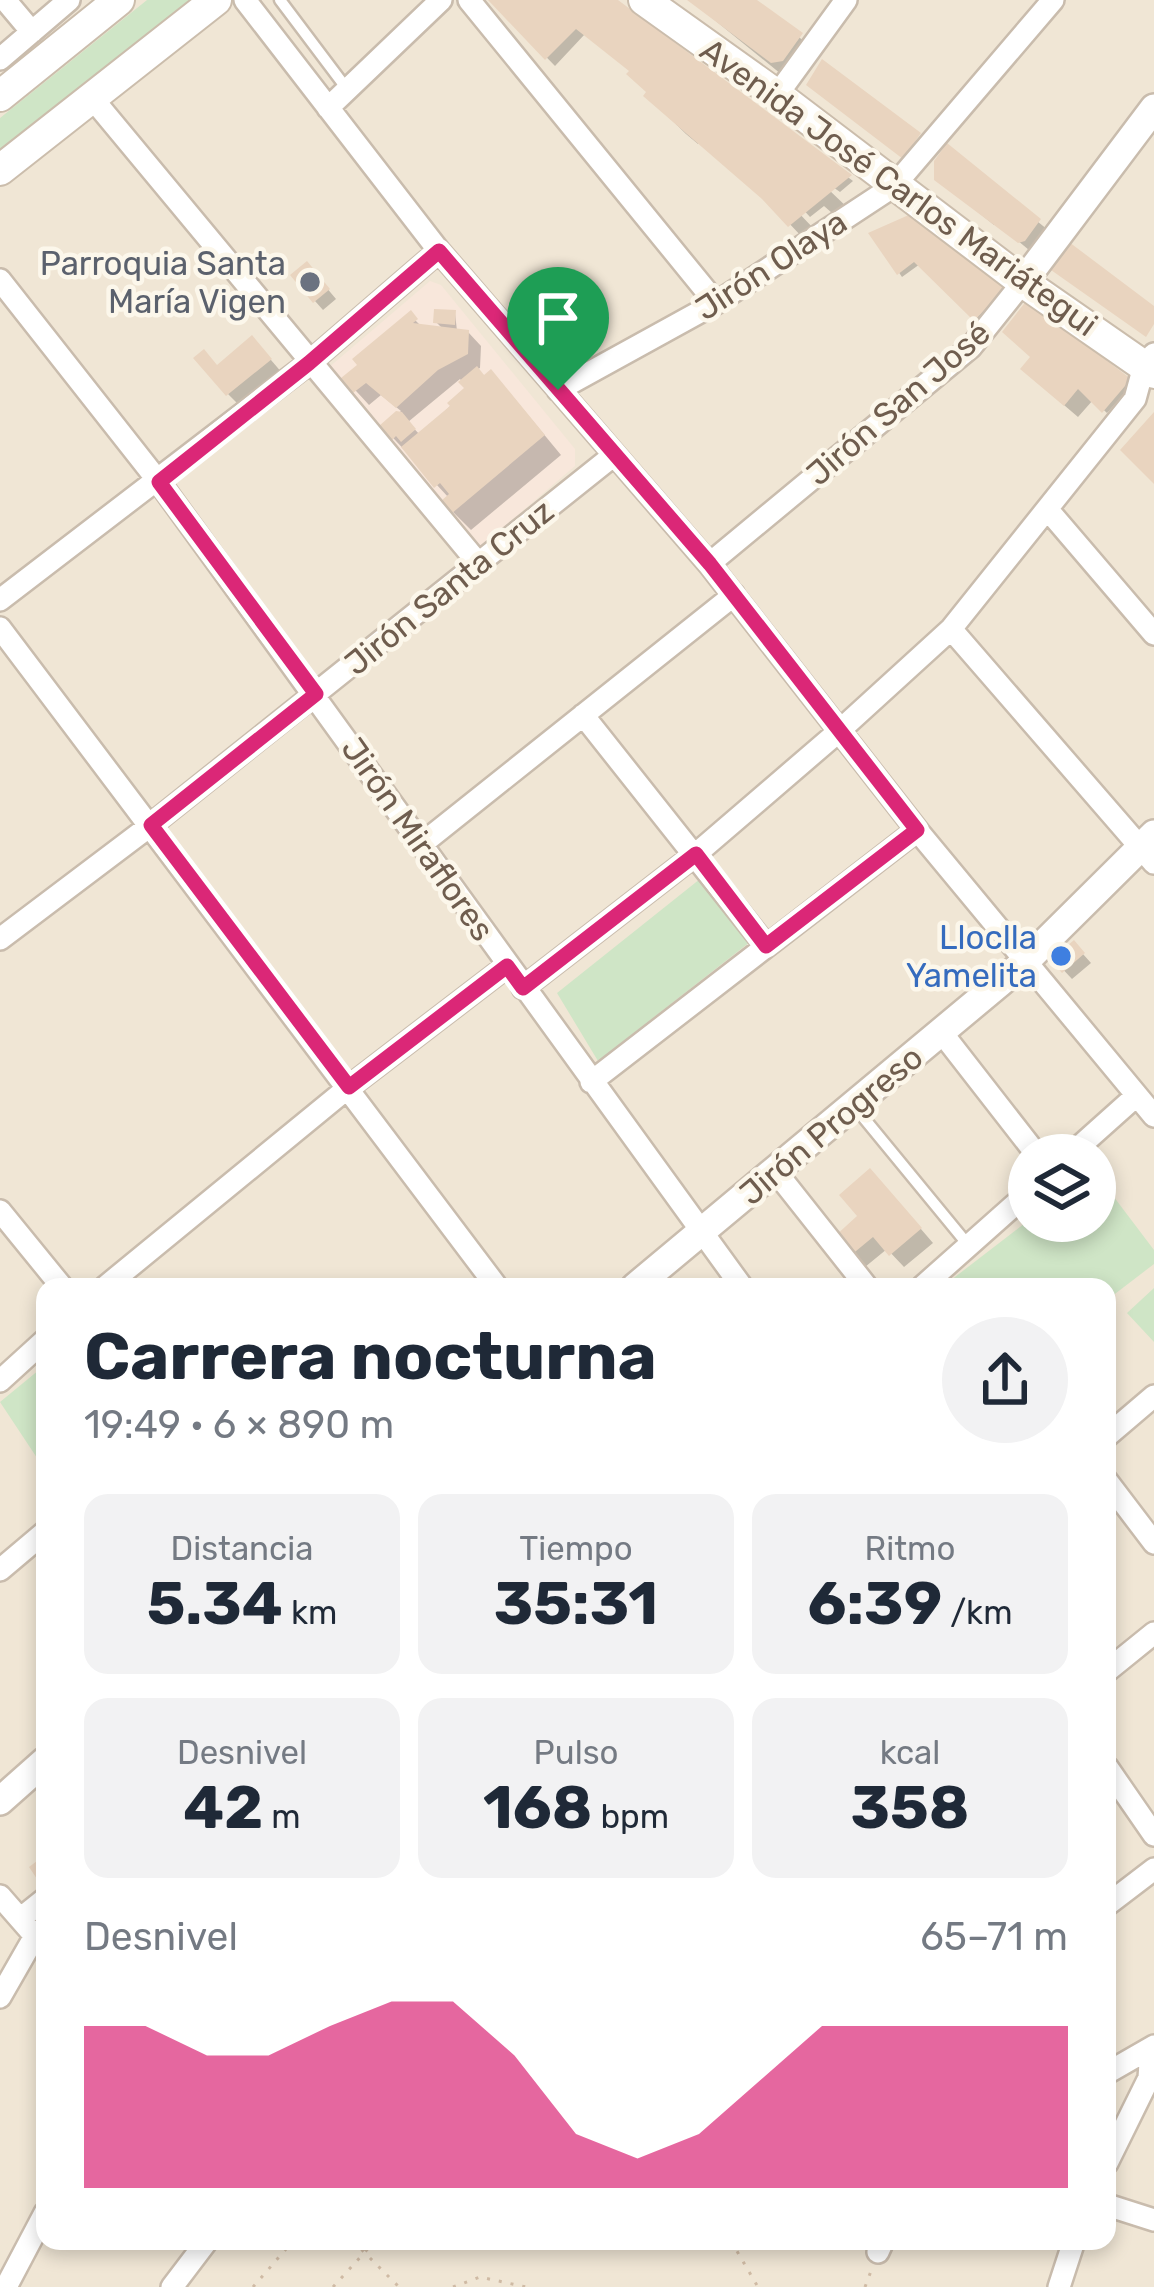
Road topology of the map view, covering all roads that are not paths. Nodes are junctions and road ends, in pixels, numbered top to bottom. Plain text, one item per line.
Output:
1 (5, 0) edge
2 (69, 0) edge
3 (119, 0) edge
4 (216, 0) edge
5 (245, 0) edge
6 (441, 0) edge
7 (469, 0) edge
8 (846, 0) edge
9 (1053, 0) edge
10 (282, 3) edge
11 (654, 3) edge
12 (263, 23) junction
13 (32, 32) junction
14 (0, 59) edge
15 (328, 63) junction
16 (305, 79) junction
17 (347, 89) junction
18 (777, 95) junction
19 (0, 96) edge
20 (92, 98) junction
21 (328, 108) junction
22 (1154, 108) edge
23 (0, 170) edge
24 (894, 186) junction
25 (439, 251) junction
26 (0, 280) edge
27 (1022, 282) junction
28 (716, 303) junction
29 (309, 363) junction
30 (1151, 365) edge
31 (558, 390) junction
32 (614, 455) junction
33 (159, 482) junction
34 (1048, 509) junction
35 (479, 564) junction
36 (710, 564) junction
37 (734, 595) junction
38 (0, 600) edge
39 (0, 628) edge
40 (951, 629) junction
41 (1154, 634) edge
42 (316, 694) junction
43 (583, 715) junction
44 (838, 732) junction
45 (151, 825) junction
46 (917, 830) junction
47 (423, 843) junction
48 (1150, 848) edge
49 (696, 854) junction
50 (0, 939) edge
51 (766, 946) junction
52 (1026, 961) junction
53 (507, 966) junction
54 (523, 988) junction
55 (942, 1034) junction
56 (591, 1082) junction
57 (349, 1087) junction
58 (1136, 1096) junction
59 (854, 1106) junction
60 (1154, 1116) edge
61 (1021, 1134) edge
62 (1093, 1134) edge
63 (776, 1172) junction
64 (0, 1211) edge
65 (1008, 1211) edge
66 (702, 1233) junction
67 (968, 1246) junction
68 (55, 1278) edge
69 (116, 1278) edge
70 (490, 1278) edge
71 (645, 1278) edge
72 (735, 1278) edge
73 (860, 1278) edge
74 (932, 1278) edge
75 (36, 1348) edge
76 (0, 1381) edge
77 (1154, 1396) edge
78 (1116, 1428) edge
79 (1116, 1493) edge
80 (36, 1540) edge
81 (1154, 1543) edge
82 (0, 1570) edge
83 (1154, 1633) edge
84 (1116, 1664) edge
85 (36, 1769) edge
86 (1116, 1780) edge
87 (0, 1801) edge
88 (1154, 1835) edge
89 (1154, 1869) edge
90 (0, 1896) edge
91 (1116, 1898) edge
92 (36, 1913) edge
93 (27, 1927) junction
94 (0, 1996) edge
95 (1153, 2047) edge
96 (1116, 2068) edge
97 (1116, 2145) edge
98 (1116, 2208) edge
99 (1154, 2220) edge
100 (36, 2230) edge
101 (200, 2250) edge
102 (1071, 2250) edge
103 (6, 2287) edge
104 (172, 2287) edge
105 (1059, 2287) edge

1 - 13 street
2 - 13 street
3 - 19 main road
4 - 20 main road
5 - 12 street
6 - 17 street
7 - 28 street
8 - 18 street
9 - 24 street, Jirón Olaya
10 - 12 lane
10 - 15 lane
11 - 18 main road, Avenida José Carlos Mariátegui
12 - 16 street
13 - 14 street
15 - 16 lane
15 - 17 lane
16 - 21 street
17 - 21 street
18 - 24 main road, Avenida José Carlos Mariátegui
20 - 23 main road
20 - 29 street
21 - 25 street
22 - 27 street, Jirón San José
24 - 27 main road, Avenida José Carlos Mariátegui
24 - 28 street, Jirón Olaya
25 - 29 street
25 - 31 street
26 - 33 street, Jirón Miraflores
27 - 30 main road, Avenida José Carlos Mariátegui
27 - 36 street, Jirón San José
28 - 31 street, Jirón Olaya
29 - 33 street
29 - 35 street
30 - 34 street
31 - 32 street
32 - 35 street, Jirón Santa Cruz
32 - 36 street
33 - 38 street
33 - 42 street, Jirón Miraflores
34 - 40 street
34 - 41 street
35 - 42 street, Jirón Santa Cruz
36 - 37 street
37 - 43 street
37 - 44 street
39 - 45 street
40 - 44 street
40 - 48 street
42 - 45 street, Jirón Santa Cruz
42 - 47 street, Jirón Miraflores
43 - 47 street
43 - 49 street
44 - 46 street
44 - 49 street
45 - 50 street, Jirón Santa Cruz
45 - 57 street
46 - 51 street
46 - 52 street
47 - 53 street, Jirón Miraflores
48 - 52 street, Jirón Progreso
49 - 51 street
49 - 54 street
51 - 56 street
52 - 55 street, Jirón Progreso
52 - 58 street
53 - 54 street, Jirón Miraflores
53 - 57 street
54 - 56 street, Jirón Miraflores
55 - 59 street, Jirón Progreso
55 - 61 street
56 - 66 street, Jirón Miraflores
57 - 69 street
57 - 70 street
58 - 60 street
58 - 62 street
59 - 63 street, Jirón Progreso
59 - 67 lane
63 - 66 street, Jirón Progreso
63 - 73 street
64 - 68 street
65 - 67 street
66 - 71 street, Jirón Progreso
66 - 72 street, Jirón Miraflores
67 - 74 street
75 - 76 street
77 - 78 street
79 - 81 street
80 - 82 street
83 - 84 street
85 - 87 street
86 - 88 street
89 - 91 street
90 - 93 street
92 - 93 street
93 - 94 street
95 - 96 street
95 - 97 street
98 - 99 street
100 - 103 street
101 - 104 street
102 - 105 street

